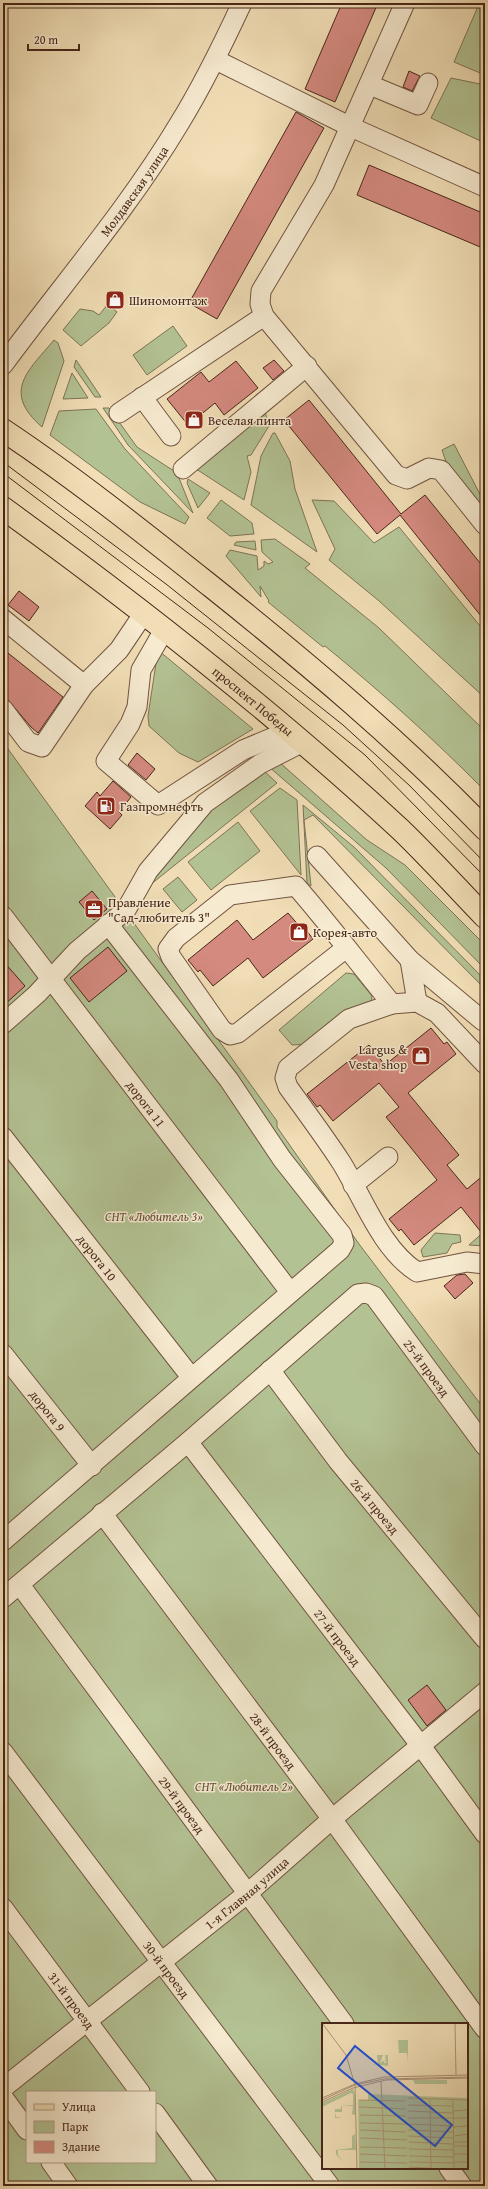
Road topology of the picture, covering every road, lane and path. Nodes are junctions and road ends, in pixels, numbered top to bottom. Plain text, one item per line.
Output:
1 (242, 3) edge
2 (406, 3) edge
3 (216, 60) junction
4 (428, 83) dead end
5 (370, 85) junction
6 (351, 127) junction
7 (485, 187) edge
8 (264, 316) junction
9 (3, 365) edge
10 (306, 366) junction
11 (142, 397) junction
12 (119, 412) dead end
13 (3, 430) edge
14 (171, 436) dead end
15 (183, 469) dead end
16 (3, 508) edge
17 (484, 522) edge
18 (144, 613) junction
19 (3, 619) edge
20 (164, 630) junction
21 (84, 685) junction
22 (3, 708) edge
23 (294, 737) junction
24 (485, 829) edge
25 (317, 856) dead end
26 (3, 916) edge
27 (485, 917) edge
28 (108, 924) junction
29 (346, 948) junction
30 (410, 960) junction
31 (52, 978) junction
32 (417, 1002) junction
33 (392, 1004) junction
34 (483, 1021) dead end
35 (3, 1024) edge
36 (485, 1064) edge
37 (3, 1137) edge
38 (388, 1158) dead end
39 (353, 1185) junction
40 (485, 1264) edge
41 (290, 1292) junction
42 (3, 1354) edge
43 (270, 1370) junction
44 (191, 1377) junction
45 (188, 1442) junction
46 (485, 1446) edge
47 (92, 1466) junction
48 (102, 1513) junction
49 (3, 1541) edge
50 (20, 1585) junction
51 (3, 1598) edge
52 (485, 1639) edge
53 (485, 1692) edge
54 (421, 1746) junction
55 (3, 1752) edge
56 (332, 1819) junction
57 (485, 1834) edge
58 (248, 1893) junction
59 (3, 1908) edge
60 (160, 1962) junction
61 (88, 2020) junction
62 (343, 2023) edge
63 (485, 2029) edge
64 (3, 2088) edge
65 (139, 2091) edge
66 (3, 2097) edge
67 (156, 2114) edge
68 (26, 2129) edge
69 (52, 2163) edge
70 (450, 2169) edge
71 (68, 2186) edge
72 (208, 2186) edge
73 (330, 2186) edge
74 (462, 2186) edge

1 - 3 street, Молдавская улица
2 - 5 street
3 - 6 street
3 - 9 street, Молдавская улица
4 - 5 street
5 - 6 street
6 - 7 street
6 - 8 street
8 - 10 street
8 - 11 street
10 - 15 street
10 - 17 street
11 - 12 street
11 - 14 street
13 - 24 main road
16 - 18 main road, проспект Победы
18 - 20 main road, проспект Победы
18 - 21 street
19 - 21 street
20 - 23 main road, проспект Победы
20 - 23 street
21 - 22 street
23 - 27 main road, проспект Победы
23 - 28 street
25 - 30 street
26 - 31 street, дорога 11
28 - 31 street
28 - 41 street
29 - 29 street
29 - 33 street
30 - 32 street
30 - 34 street
31 - 35 street
31 - 41 street, дорога 11
32 - 33 street
32 - 36 street
33 - 39 street
37 - 44 street, дорога 10
38 - 39 street
39 - 40 street
41 - 44 street
42 - 47 street, дорога 9
43 - 45 street
43 - 46 street, 25-й проезд
43 - 52 street, 26-й проезд
44 - 47 street
45 - 48 street
45 - 54 street, 27-й проезд
47 - 49 street
48 - 50 street
48 - 56 street, 28-й проезд
50 - 51 street
50 - 58 street, 29-й проезд
53 - 54 street, 1-я Главная улица
54 - 56 street, 1-я Главная улица
54 - 57 street, 27-й проезд
55 - 60 street, 30-й проезд
56 - 58 street, 1-я Главная улица
56 - 63 street, 28-й проезд
58 - 60 street, 1-я Главная улица
58 - 62 street, 29-й проезд
59 - 61 street, 31-й проезд
60 - 61 street, 1-я Главная улица
60 - 73 street, 30-й проезд
61 - 64 street, 1-я Главная улица
61 - 65 street, 31-й проезд
66 - 68 street
67 - 72 street
69 - 71 street
70 - 74 street

